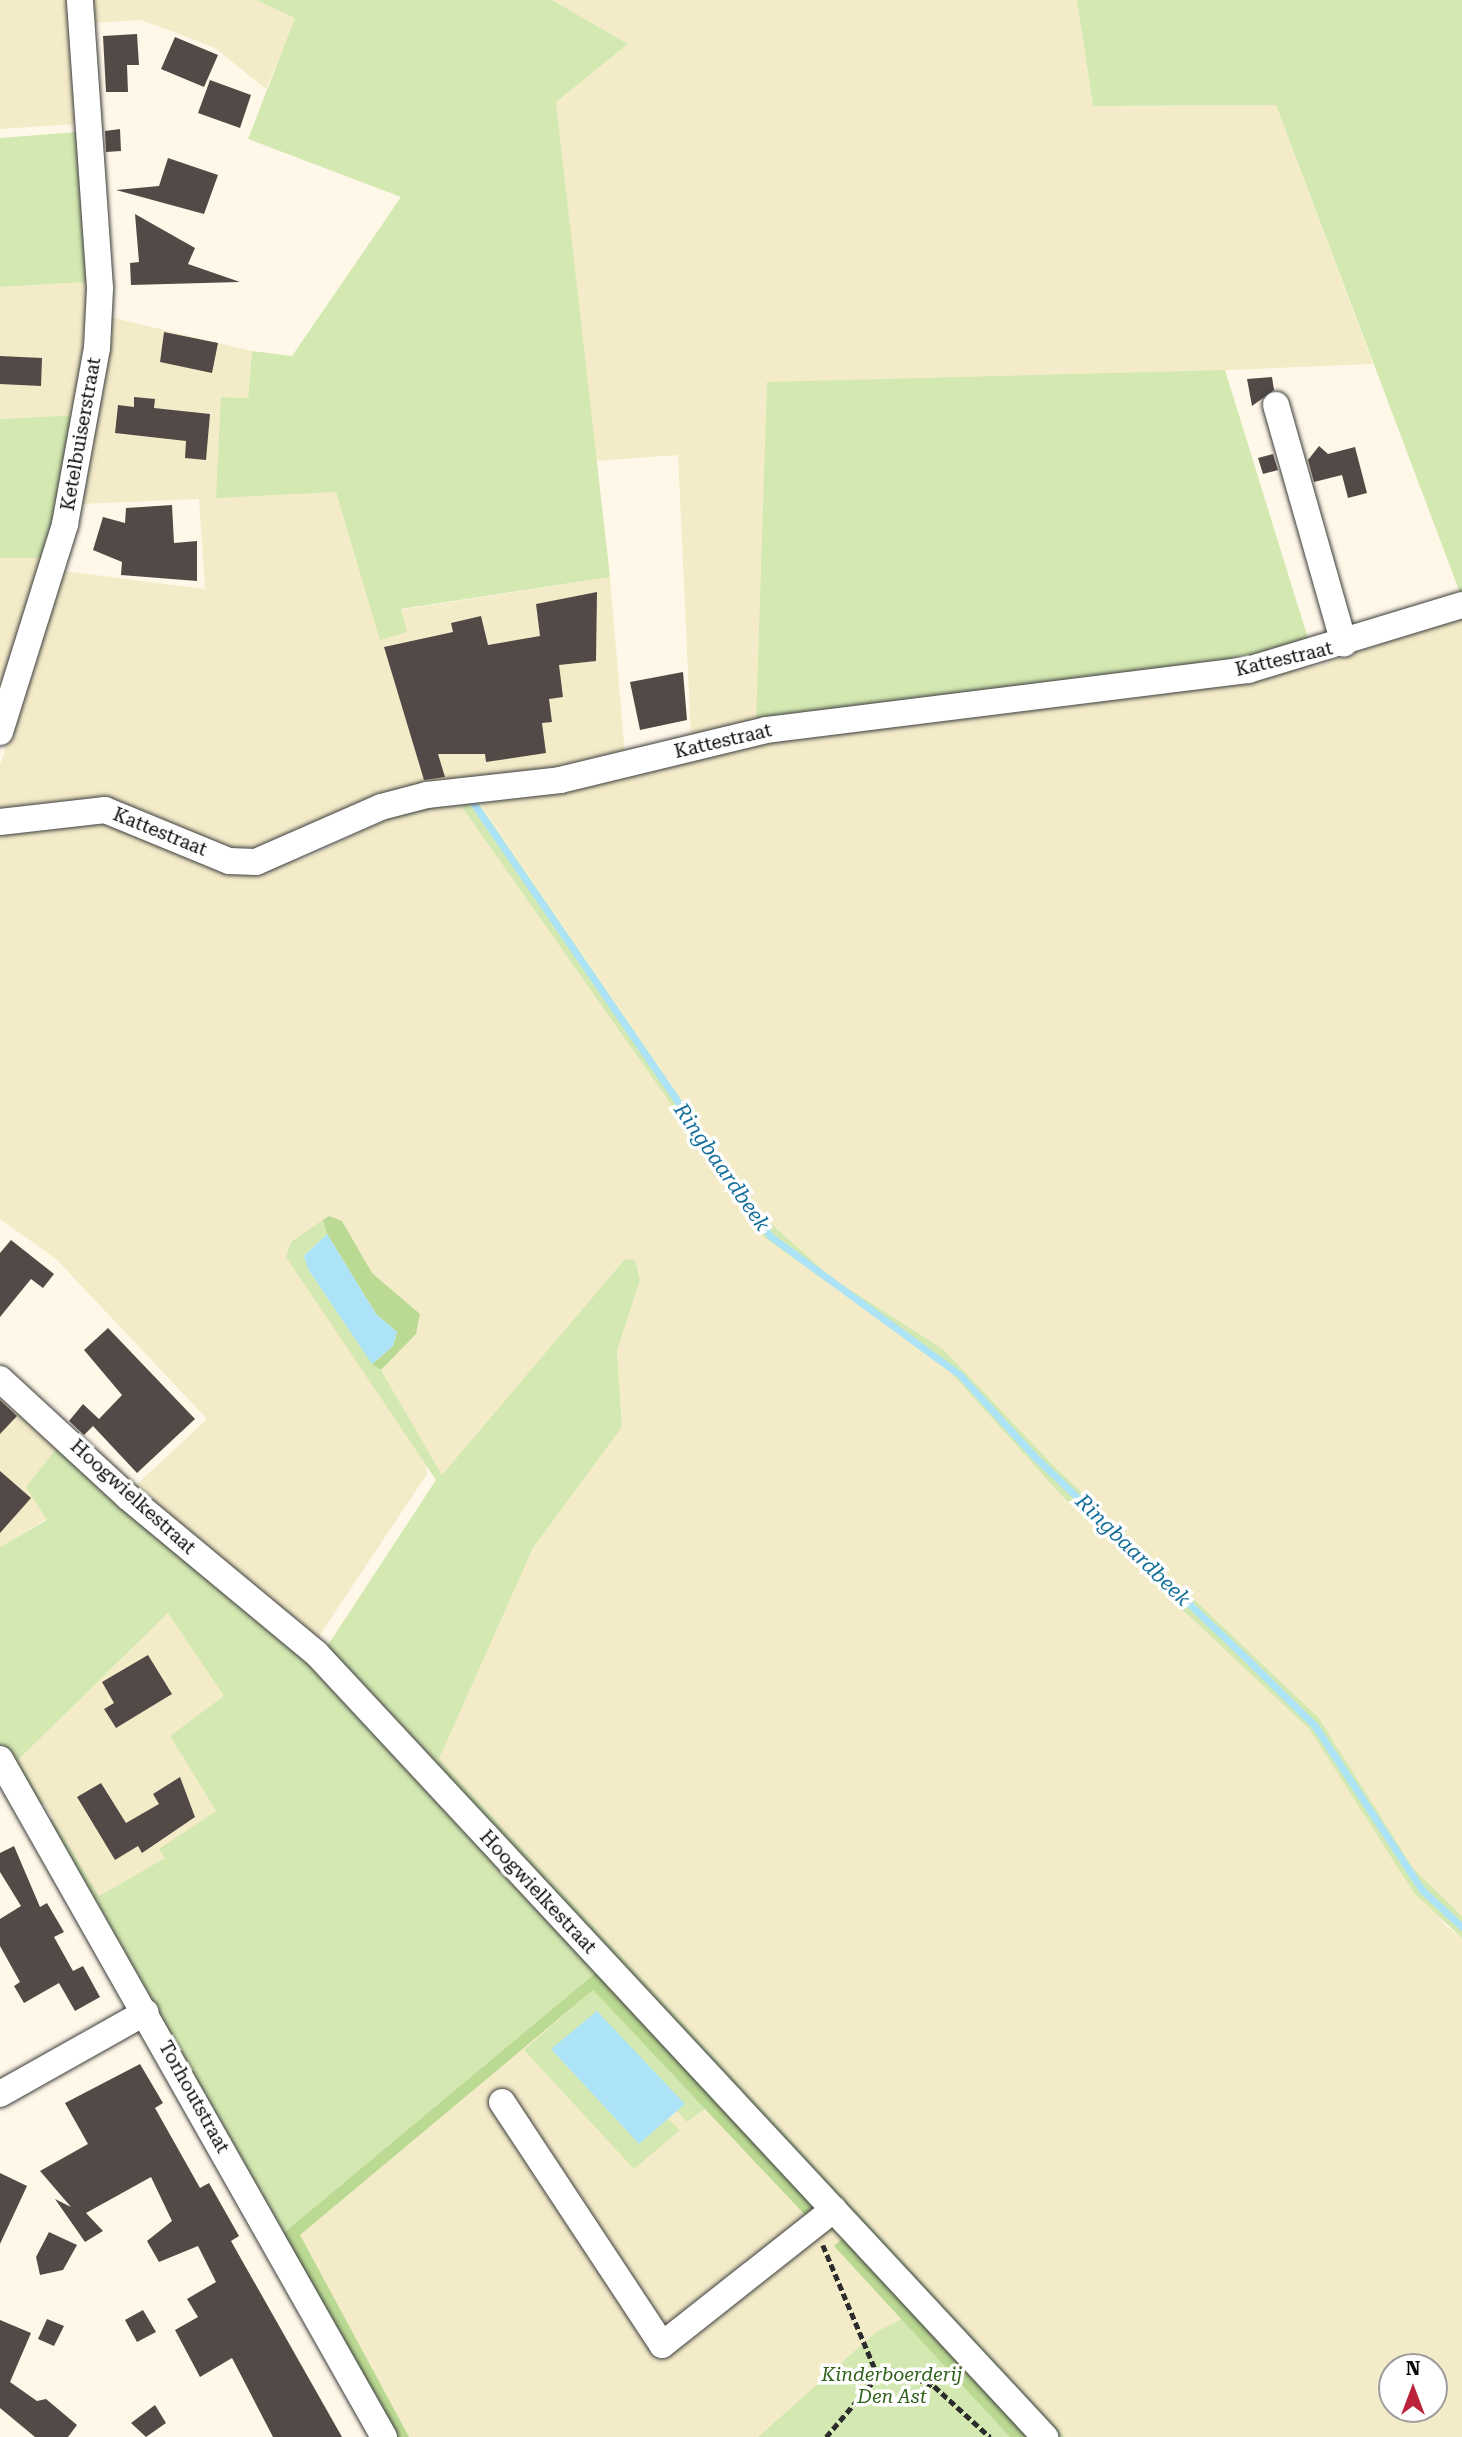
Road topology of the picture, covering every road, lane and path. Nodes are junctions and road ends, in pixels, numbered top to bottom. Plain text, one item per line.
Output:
1 (80, 0) edge
2 (1276, 405) dead end
3 (1462, 606) edge
4 (1344, 644) junction
5 (0, 732) edge
6 (0, 822) edge
7 (0, 1379) edge
8 (0, 1759) edge
9 (146, 2012) junction
10 (0, 2094) edge
11 (502, 2102) dead end
12 (827, 2214) junction
13 (878, 2376) junction
14 (384, 2437) edge
15 (826, 2437) edge
16 (990, 2437) edge
17 (1045, 2437) edge

1 - 5 street, Ketelbuiserstraat
2 - 4 street
3 - 4 street, Kattestraat
4 - 6 street, Kattestraat
7 - 12 street, Hoogwielkestraat
8 - 9 street, Torhoutstraat
9 - 10 street
9 - 14 street, Torhoutstraat
11 - 12 street
12 - 13 path
12 - 17 street, Hoogwielkestraat
13 - 15 path
13 - 16 path

